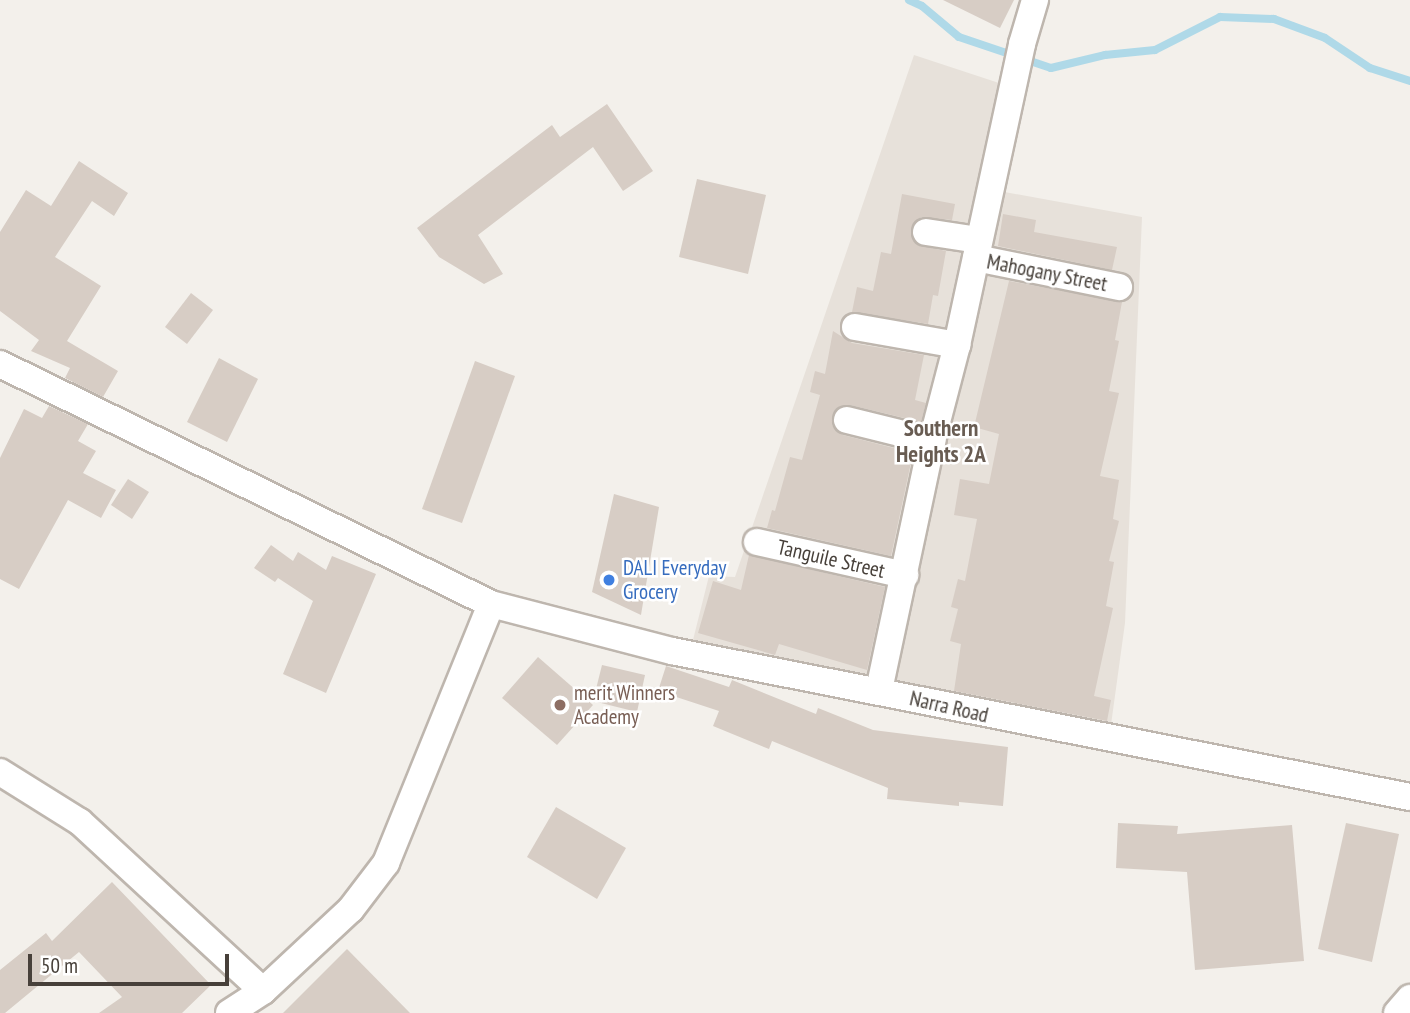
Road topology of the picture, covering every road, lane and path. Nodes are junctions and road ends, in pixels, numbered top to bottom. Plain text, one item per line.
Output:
1 (1035, 0) edge
2 (926, 232) dead end
3 (977, 249) junction
4 (1119, 288) dead end
5 (855, 327) dead end
6 (957, 345) junction
7 (0, 364) edge
8 (847, 420) dead end
9 (932, 442) junction
10 (757, 542) dead end
11 (905, 575) junction
12 (491, 604) junction
13 (879, 690) junction
14 (0, 772) edge
15 (1410, 797) edge
16 (263, 990) junction
17 (1410, 998) edge
18 (229, 1013) edge
19 (1397, 1013) edge

1 - 3 street
2 - 3 street, Mahogany Street
3 - 4 street, Mahogany Street
3 - 6 street
5 - 6 street
6 - 9 street
7 - 12 street, Narra Road
8 - 9 street
9 - 11 street
10 - 11 street, Tanguile Street
11 - 13 street
12 - 13 street, Narra Road
12 - 16 street
13 - 15 street, Narra Road
14 - 16 street
16 - 18 street
17 - 19 street

